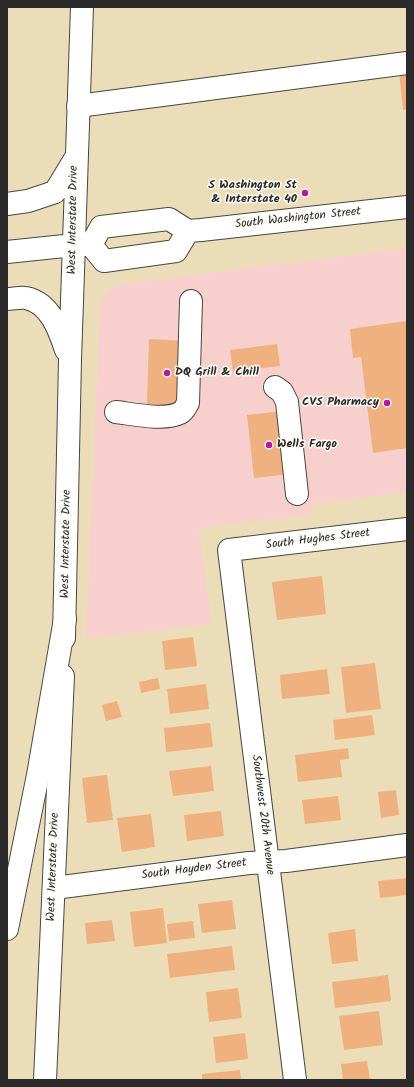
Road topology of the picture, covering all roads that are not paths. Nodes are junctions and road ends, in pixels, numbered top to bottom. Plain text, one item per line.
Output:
1 (82, 7) edge
2 (407, 62) edge
3 (78, 106) junction
4 (76, 157) junction
5 (17, 202) edge
6 (407, 207) edge
7 (188, 230) junction
8 (83, 245) junction
9 (17, 251) edge
10 (16, 299) edge
11 (191, 301) dead end
12 (70, 360) junction
13 (275, 387) dead end
14 (116, 412) dead end
15 (297, 494) dead end
16 (407, 529) edge
17 (229, 550) joint
18 (65, 619) junction
19 (407, 845) edge
20 (268, 862) junction
21 (54, 888) junction
22 (7, 929) edge
23 (45, 1080) edge
24 (295, 1080) edge

1 - 3 main road, West Interstate Drive
2 - 3 main road
3 - 4 main road, West Interstate Drive
4 - 5 main road
4 - 8 main road, West Interstate Drive
6 - 7 main road, South Washington Street
7 - 8 main road
7 - 8 main road
8 - 9 main road
8 - 12 main road, West Interstate Drive
10 - 12 main road
11 - 14 main road
12 - 18 main road, West Interstate Drive
13 - 15 main road
16 - 17 main road, South Hughes Street
17 - 20 main road, Southwest 20th Avenue
18 - 21 main road, West Interstate Drive
18 - 22 main road
19 - 20 main road, South Hayden Street
20 - 21 main road, South Hayden Street
20 - 24 main road, Southwest 20th Avenue
21 - 23 main road, West Interstate Drive

